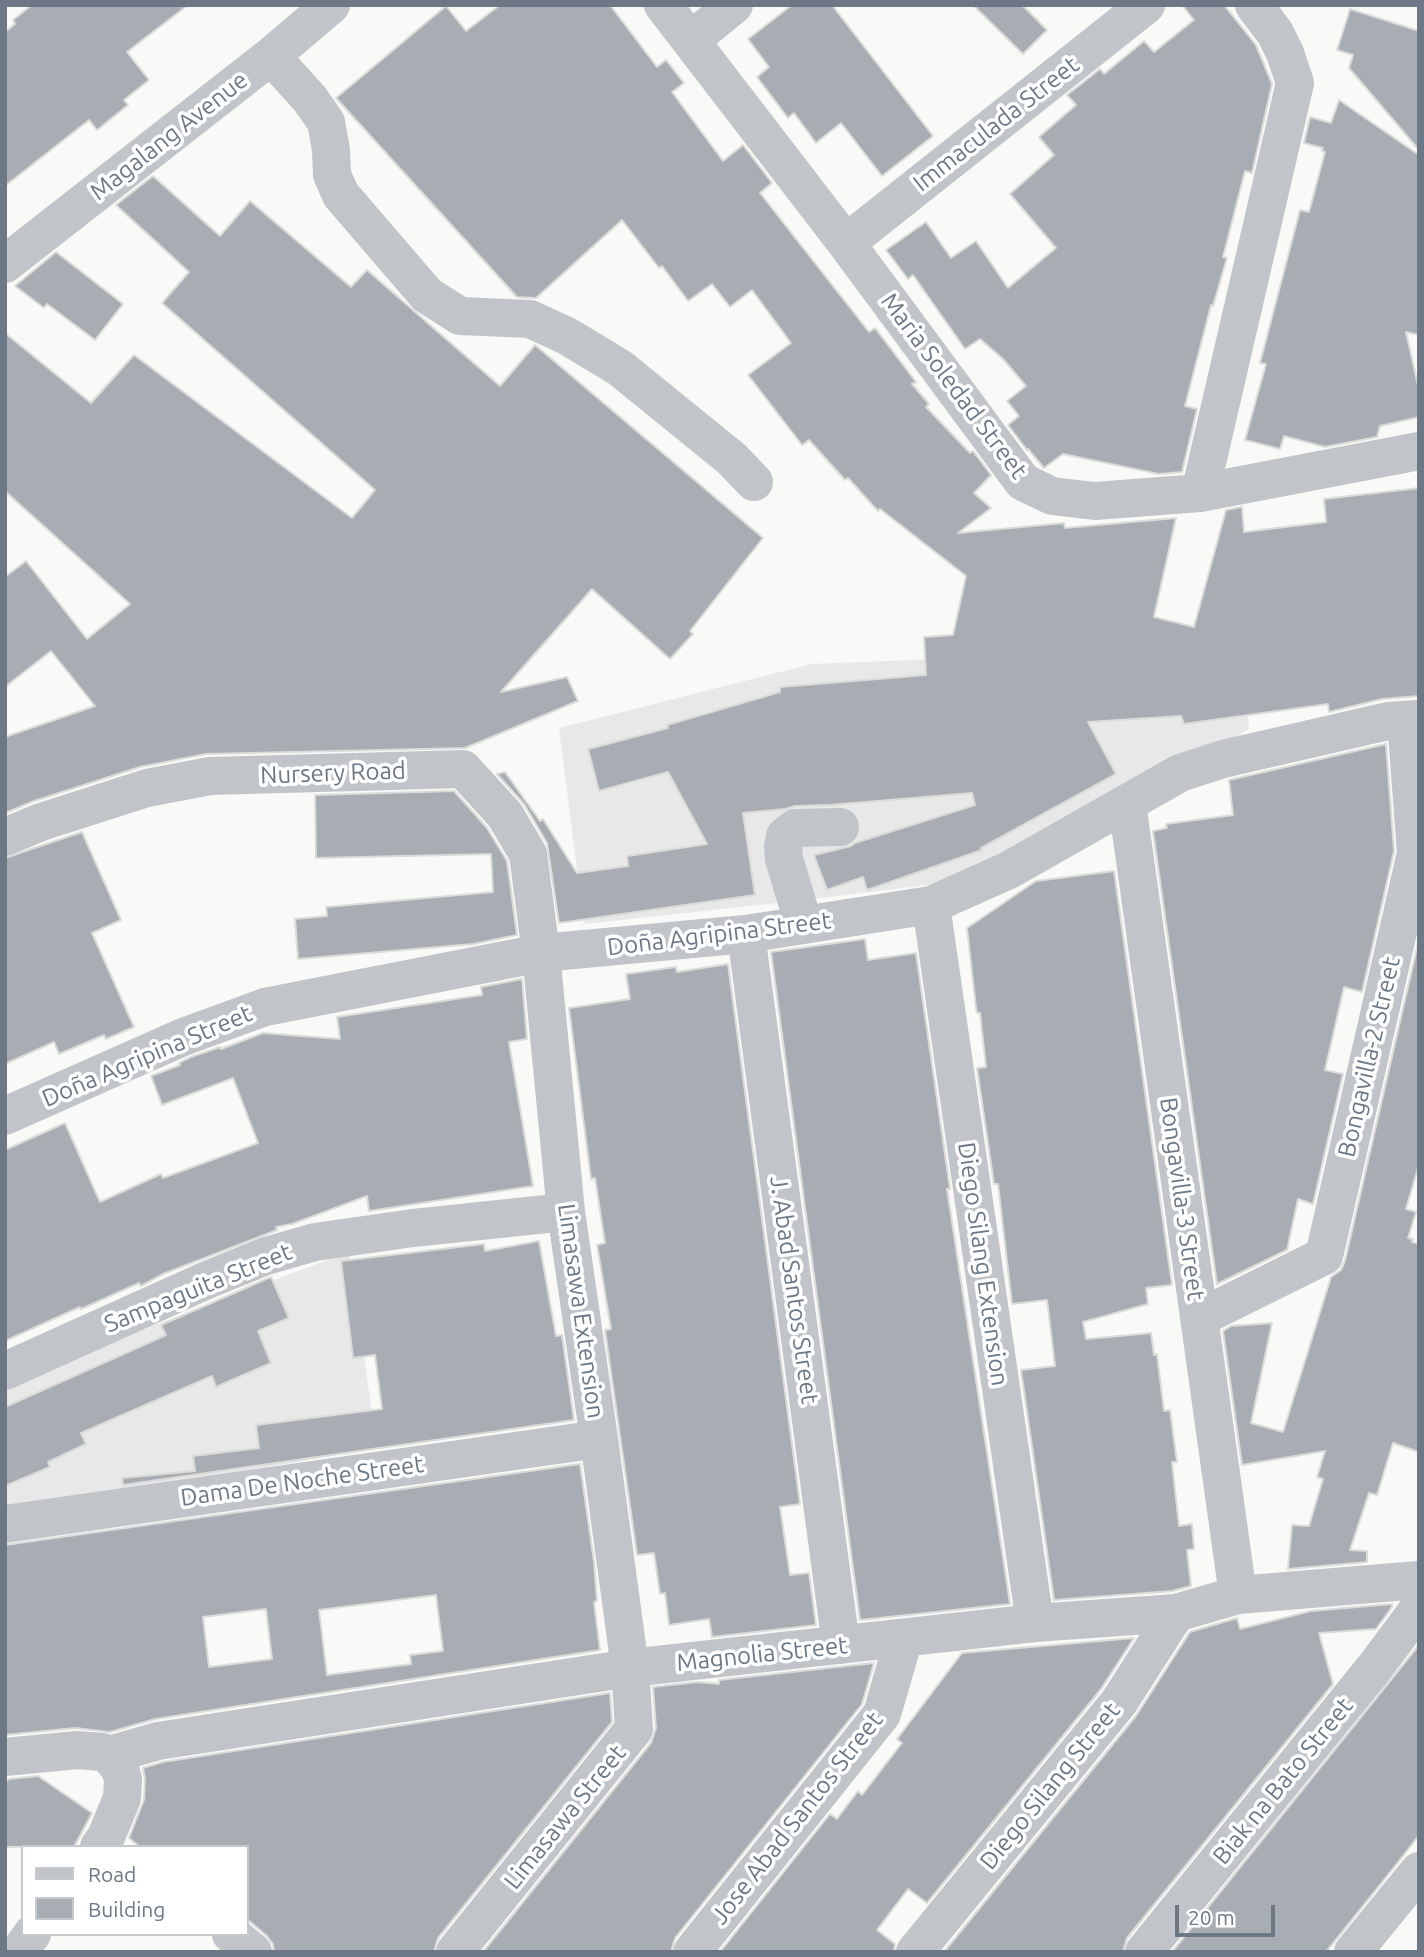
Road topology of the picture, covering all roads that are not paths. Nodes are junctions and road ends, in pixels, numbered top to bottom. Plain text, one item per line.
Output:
1 (331, 5) edge
2 (663, 5) edge
3 (734, 5) edge
4 (1146, 5) edge
5 (1254, 5) edge
6 (691, 40) junction
7 (271, 56) junction
8 (846, 243) junction
9 (5, 264) edge
10 (1419, 451) edge
11 (754, 482) dead end
12 (1200, 493) junction
13 (1412, 719) edge
14 (1127, 803) junction
15 (839, 827) dead end
16 (5, 837) edge
17 (931, 905) junction
18 (804, 925) junction
19 (746, 934) junction
20 (541, 953) junction
21 (5, 1116) edge
22 (566, 1212) junction
23 (1199, 1318) junction
24 (5, 1371) edge
25 (599, 1439) junction
26 (5, 1524) edge
27 (1419, 1580) edge
28 (1238, 1595) junction
29 (1419, 1608) edge
30 (1177, 1613) junction
31 (1035, 1623) junction
32 (904, 1638) junction
33 (841, 1645) junction
34 (630, 1668) junction
35 (109, 1755) junction
36 (5, 1757) edge
37 (108, 1843) edge
38 (1419, 1871) edge
39 (31, 1936) edge
40 (19, 1952) edge
41 (456, 1952) edge
42 (692, 1952) edge
43 (915, 1952) edge
44 (1144, 1952) edge
45 (1353, 1952) edge

1 - 7 street, Magalang Avenue
2 - 6 street, Maria Soledad Street
3 - 6 street
4 - 8 street, Immaculada Street
5 - 12 street
6 - 8 street, Maria Soledad Street
7 - 9 street, Magalang Avenue
7 - 11 street
8 - 12 street, Maria Soledad Street
10 - 12 street, Maria Soledad Street
13 - 14 street, Doña Agripina Street
13 - 23 street, Bongavilla-2 Street
14 - 17 street, Doña Agripina Street
14 - 23 street, Bongavilla-3 Street
15 - 18 street
16 - 20 street, Nursery Road
17 - 18 street, Doña Agripina Street
17 - 31 street, Diego Silang Extension
18 - 19 street, Doña Agripina Street
19 - 20 street, Doña Agripina Street
19 - 33 street, J. Abad Santos Street
20 - 21 street, Doña Agripina Street
20 - 22 street, Limasawa Extension
22 - 24 street, Sampaguita Street
22 - 25 street, Limasawa Extension
23 - 28 street, Bongavilla-3 Street
25 - 26 street, Dama De Noche Street
25 - 34 street, Limasawa Extension
27 - 28 street, Magnolia Street
28 - 30 street, Magnolia Street
29 - 44 street, Biak na Bato Street
30 - 31 street, Magnolia Street
30 - 43 street, Diego Silang Street
31 - 32 street, Magnolia Street
32 - 33 street, Magnolia Street
32 - 42 street, Jose Abad Santos Street
33 - 34 street, Magnolia Street
34 - 35 street, Magnolia Street
34 - 41 street, Limasawa Street
35 - 36 street, Magnolia Street
35 - 37 street
38 - 45 street
39 - 40 street

